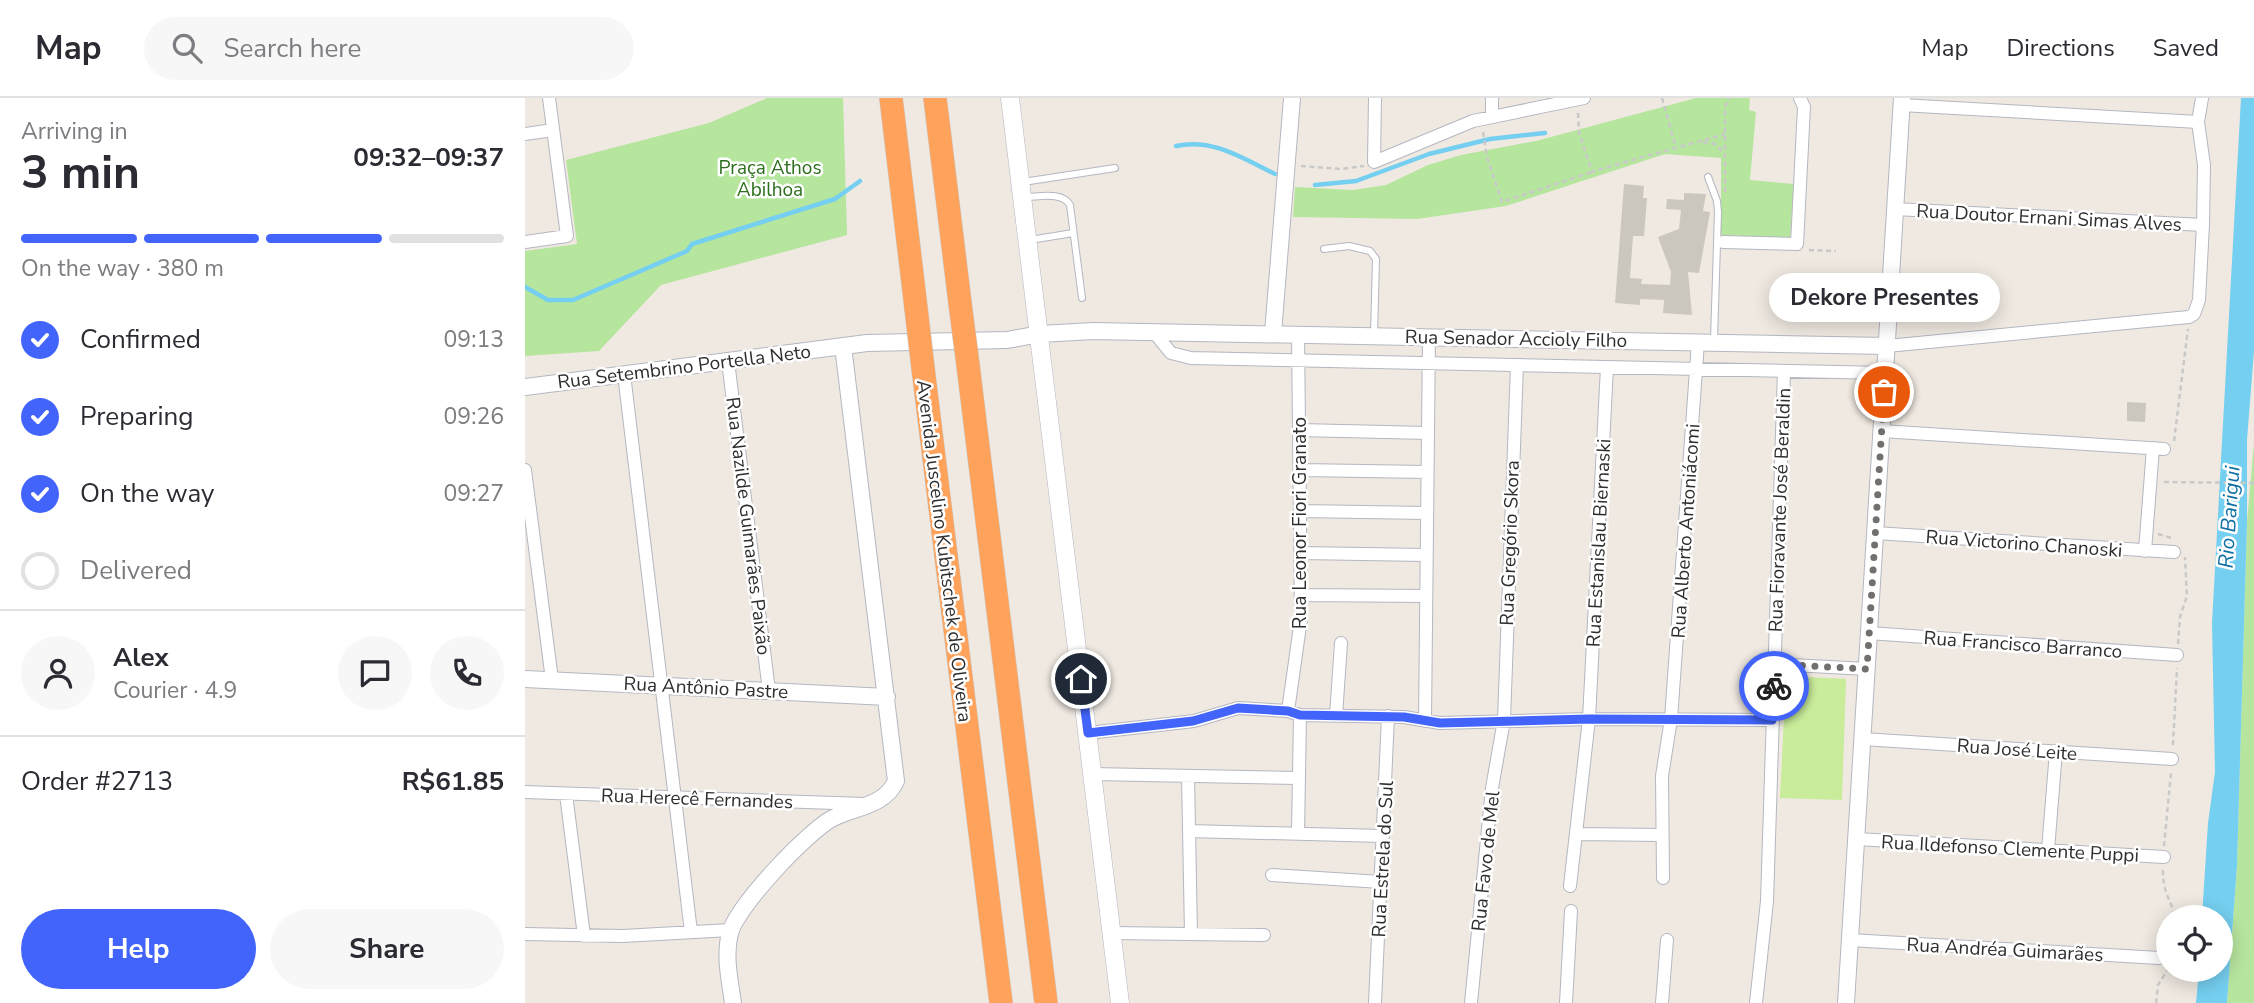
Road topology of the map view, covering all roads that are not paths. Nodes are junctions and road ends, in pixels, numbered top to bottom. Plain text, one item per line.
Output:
1 (549, 98) edge
2 (891, 98) edge
3 (935, 98) edge
4 (1010, 98) edge
5 (1292, 98) edge
6 (1375, 98) edge
7 (1492, 98) edge
8 (1577, 98) edge
9 (1584, 98) edge
10 (1800, 98) edge
11 (2202, 98) edge
12 (1901, 102) edge
13 (1487, 117) junction
14 (2198, 122) junction
15 (553, 130) junction
16 (525, 134) edge
17 (1115, 168) dead end
18 (1708, 177) dead end
19 (1022, 190) junction
20 (1895, 209) junction
21 (2203, 225) junction
22 (1073, 233) junction
23 (1028, 240) junction
24 (525, 242) edge
25 (1723, 242) dead end
26 (1324, 249) dead end
27 (1082, 298) dead end
28 (1153, 331) junction
29 (1273, 333) junction
30 (1298, 333) junction
31 (1040, 334) junction
32 (1374, 335) junction
33 (1429, 336) junction
34 (1706, 342) junction
35 (843, 346) junction
36 (1887, 346) junction
37 (1298, 360) junction
38 (728, 361) junction
39 (1428, 363) junction
40 (1517, 365) junction
41 (1607, 367) junction
42 (1696, 369) junction
43 (1784, 371) junction
44 (1885, 373) junction
45 (624, 374) junction
46 (525, 387) edge
47 (1299, 430) junction
48 (1881, 431) junction
49 (1428, 433) junction
50 (525, 470) edge
51 (1300, 470) junction
52 (1427, 472) junction
53 (1300, 511) junction
54 (1427, 513) junction
55 (1875, 533) junction
56 (2145, 551) junction
57 (1301, 553) junction
58 (2179, 553) road end
59 (1426, 555) junction
60 (1301, 595) junction
61 (1426, 596) junction
62 (1869, 633) junction
63 (1341, 643) dead end
64 (2177, 655) road end
65 (1774, 664) junction
66 (1867, 669) junction
67 (525, 679) edge
68 (552, 680) junction
69 (662, 685) junction
70 (769, 691) junction
71 (887, 698) junction
72 (1294, 713) junction
73 (1336, 716) junction
74 (1388, 716) junction
75 (1589, 719) junction
76 (1671, 719) junction
77 (1425, 720) junction
78 (1504, 720) junction
79 (1772, 720) junction
80 (1088, 733) junction
81 (1863, 739) junction
82 (2056, 751) junction
83 (2172, 758) road end
84 (1093, 774) junction
85 (1188, 776) junction
86 (1299, 778) junction
87 (525, 792) edge
88 (566, 794) junction
89 (675, 798) junction
90 (868, 805) junction
91 (1189, 831) junction
92 (1298, 834) junction
93 (1576, 834) junction
94 (1661, 835) junction
95 (1383, 836) junction
96 (1857, 839) junction
97 (2049, 850) junction
98 (2164, 857) road end
99 (1272, 876) dead end
100 (1663, 878) dead end
101 (1381, 882) junction
102 (1570, 886) dead end
103 (1571, 911) dead end
104 (730, 930) junction
105 (691, 932) junction
106 (1112, 933) junction
107 (525, 934) edge
108 (1191, 934) junction
109 (1263, 935) dead end
110 (584, 936) junction
111 (1667, 940) dead end
112 (1850, 940) junction
113 (2156, 958) edge
114 (733, 1003) edge
115 (1001, 1003) edge
116 (1046, 1003) edge
117 (1120, 1003) edge
118 (1375, 1003) edge
119 (1471, 1003) edge
120 (1566, 1003) edge
121 (1662, 1003) edge
122 (1756, 1003) edge
123 (1846, 1003) edge

1 - 15 street
2 - 115 highway, Avenida Juscelino Kubitschek de Oliveira, bridge
3 - 116 highway, bridge
4 - 19 main road
5 - 29 street
6 - 13 street
7 - 13 street
8 - 9 street
8 - 13 street
10 - 25 street
11 - 14 street
12 - 14 street
12 - 20 street
14 - 21 street
15 - 16 street
15 - 24 street
17 - 19 lane
18 - 34 lane
19 - 22 lane
19 - 23 main road
20 - 21 street, Rua Doutor Ernani Simas Alves
20 - 36 street
21 - 36 street, Rua Senador Accioly Filho
22 - 23 lane
22 - 27 lane
23 - 31 main road
26 - 32 lane
28 - 29 street, Rua Senador Accioly Filho
28 - 31 street, Rua Senador Accioly Filho
28 - 37 street
29 - 30 street, Rua Senador Accioly Filho
30 - 32 street, Rua Senador Accioly Filho
30 - 37 street, Rua Leonor Fiori Granato
31 - 35 street, Rua Senador Accioly Filho
31 - 80 main road
32 - 33 street, Rua Senador Accioly Filho
33 - 34 street, Rua Senador Accioly Filho
33 - 39 street
34 - 36 street, Rua Senador Accioly Filho
34 - 42 street, Rua Alberto Antoniácomi
35 - 38 street, Rua Setembrino Portella Neto
35 - 71 street
36 - 44 street
37 - 39 street
37 - 47 street, Rua Leonor Fiori Granato
38 - 45 street, Rua Setembrino Portella Neto
38 - 70 street, Rua Nazilde Guimarães Paixão
39 - 40 street
39 - 49 street
40 - 41 street
40 - 78 street, Rua Gregório Skora
41 - 42 street
41 - 75 street, Rua Estanislau Biernaski
42 - 43 street
42 - 76 street, Rua Alberto Antoniácomi
43 - 44 street
43 - 65 street, Rua Fioravante José Beraldin
44 - 48 street
45 - 46 street, Rua Setembrino Portella Neto
45 - 69 street
47 - 49 street
47 - 51 street, Rua Leonor Fiori Granato
48 - 55 street
48 - 56 street
49 - 52 street
50 - 68 street
51 - 52 street
51 - 53 street, Rua Leonor Fiori Granato
52 - 54 street
53 - 54 street
53 - 57 street, Rua Leonor Fiori Granato
54 - 59 street
55 - 56 street, Rua Victorino Chanoski
55 - 62 street
56 - 58 street, Rua Victorino Chanoski
57 - 59 street
57 - 60 street, Rua Leonor Fiori Granato
59 - 61 street
60 - 61 street
60 - 72 street, Rua Leonor Fiori Granato
61 - 77 street
62 - 64 street, Rua Francisco Barranco
62 - 66 street
63 - 73 street
65 - 66 street
65 - 79 street, Rua Fioravante José Beraldin
66 - 81 street
67 - 68 street, Rua Antônio Pastre
68 - 69 street, Rua Antônio Pastre
69 - 70 street, Rua Antônio Pastre
69 - 89 street
70 - 71 street, Rua Antônio Pastre
71 - 90 street
72 - 73 street
72 - 80 street
72 - 86 street, Rua Leonor Fiori Granato
73 - 74 street
74 - 77 street
74 - 95 street, Rua Estrela do Sul
75 - 76 street
75 - 78 street
75 - 93 street, Rua Estanislau Biernaski
76 - 79 street
76 - 94 street, Rua Alberto Antoniácomi
77 - 78 street
78 - 119 street, Rua Favo de Mel
79 - 122 street, Rua Fioravante José Beraldin
80 - 84 main road
81 - 82 street, Rua José Leite
81 - 96 street
82 - 83 street, Rua José Leite
82 - 97 street
84 - 85 street
84 - 106 main road
85 - 86 street
85 - 91 street
86 - 92 street, Rua Leonor Fiori Granato
87 - 88 street, Rua Herecê Fernandes
88 - 89 street, Rua Herecê Fernandes
88 - 110 street
89 - 90 street, Rua Herecê Fernandes
89 - 105 street
90 - 104 street
91 - 92 street
91 - 108 street
92 - 95 street
93 - 94 street
93 - 102 street, Rua Estanislau Biernaski
94 - 100 street, Rua Alberto Antoniácomi
95 - 101 street, Rua Estrela do Sul
96 - 97 street, Rua Ildefonso Clemente Puppi
96 - 112 street
97 - 98 street, Rua Ildefonso Clemente Puppi
99 - 101 street
101 - 118 street, Rua Estrela do Sul
103 - 120 street
104 - 105 street
104 - 114 street
105 - 110 street
106 - 108 street
106 - 117 main road
107 - 110 street
108 - 109 street
111 - 121 street
112 - 113 street, Rua Andréa Guimarães
112 - 123 street

